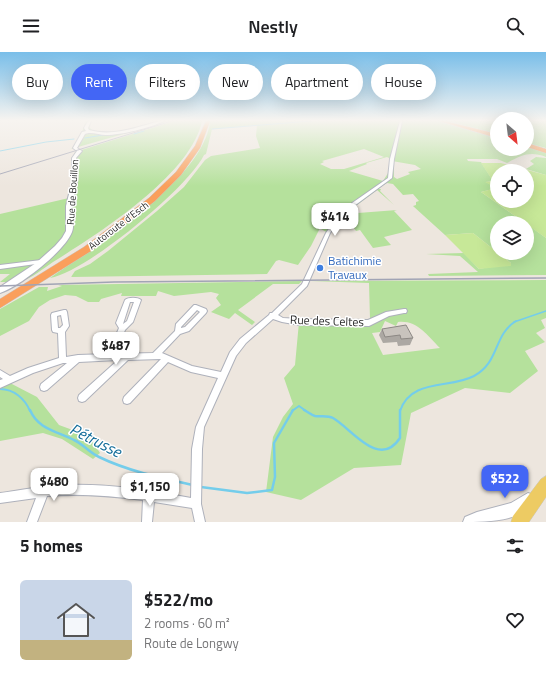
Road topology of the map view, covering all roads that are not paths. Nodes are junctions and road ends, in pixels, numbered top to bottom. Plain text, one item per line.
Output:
1 (78, 143) edge
2 (196, 143) edge
3 (200, 143) edge
4 (396, 143) edge
5 (534, 147) edge
6 (546, 150) edge
7 (40, 262) junction
8 (0, 267) edge
9 (0, 290) edge
10 (0, 297) edge
11 (0, 304) edge
12 (404, 311) dead end
13 (272, 315) junction
14 (122, 328) dead end
15 (61, 331) dead end
16 (178, 332) dead end
17 (111, 356) junction
18 (127, 356) junction
19 (155, 356) junction
20 (79, 358) junction
21 (167, 358) junction
22 (63, 360) junction
23 (0, 373) edge
24 (222, 376) junction
25 (9, 379) junction
26 (0, 384) edge
27 (44, 387) dead end
28 (82, 398) dead end
29 (127, 400) dead end
30 (546, 483) edge
31 (44, 491) junction
32 (149, 496) junction
33 (0, 498) edge
34 (196, 504) junction
35 (32, 522) edge
36 (147, 522) edge
37 (200, 522) edge
38 (470, 522) edge
39 (519, 522) edge

1 - 7 street, Rue de Bouillon
2 - 10 highway, Autoroute d'Esch
3 - 11 highway, Autoroute d'Esch
4 - 13 street, Rue des Celtes
5 - 6 highway
7 - 8 street
7 - 9 street, Rue de Bouillon
12 - 13 street, Rue des Celtes
13 - 24 street, Rue des Celtes
14 - 17 street
15 - 22 street
16 - 19 street
17 - 18 street
17 - 20 street
18 - 19 street
18 - 28 street
19 - 21 street
20 - 22 street
20 - 27 street
21 - 24 street
21 - 29 street
22 - 25 street
23 - 25 street
24 - 34 street, Rue des Celtes
25 - 26 street
30 - 38 street
30 - 39 main road
31 - 32 street
31 - 33 street
31 - 35 street
32 - 34 street
32 - 36 street
34 - 37 street, Rue des Celtes

